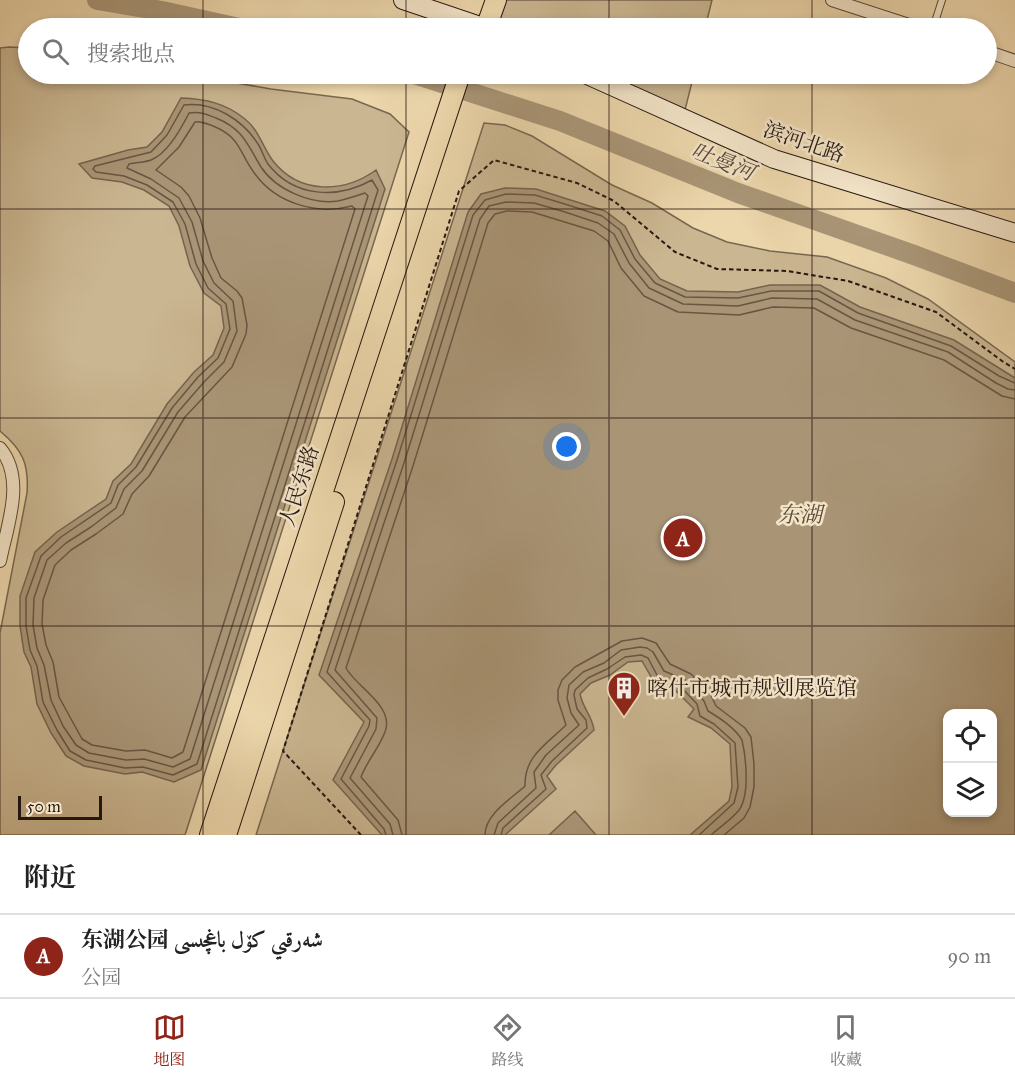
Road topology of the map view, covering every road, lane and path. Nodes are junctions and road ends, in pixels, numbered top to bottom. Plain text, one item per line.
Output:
1 (403, 0) edge
2 (481, 0) edge
3 (496, 0) edge
4 (832, 0) edge
5 (942, 0) edge
6 (454, 18) edge
7 (480, 18) edge
8 (485, 18) edge
9 (887, 18) edge
10 (936, 18) edge
11 (997, 55) edge
12 (1015, 61) edge
13 (457, 84) edge
14 (468, 84) edge
15 (607, 84) edge
16 (440, 152) junction
17 (1015, 233) edge
18 (1015, 369) edge
19 (0, 448) edge
20 (0, 561) edge
21 (210, 835) edge
22 (226, 835) edge
23 (361, 835) edge

1 - 6 main road
2 - 7 main road
3 - 8 main road
4 - 9 street
5 - 10 lane
11 - 12 street
13 - 16 main road
14 - 16 main road
15 - 17 main road, 滨河北路
16 - 21 main road, 人民东路
16 - 22 main road, 人民东路
18 - 23 path
19 - 20 street

